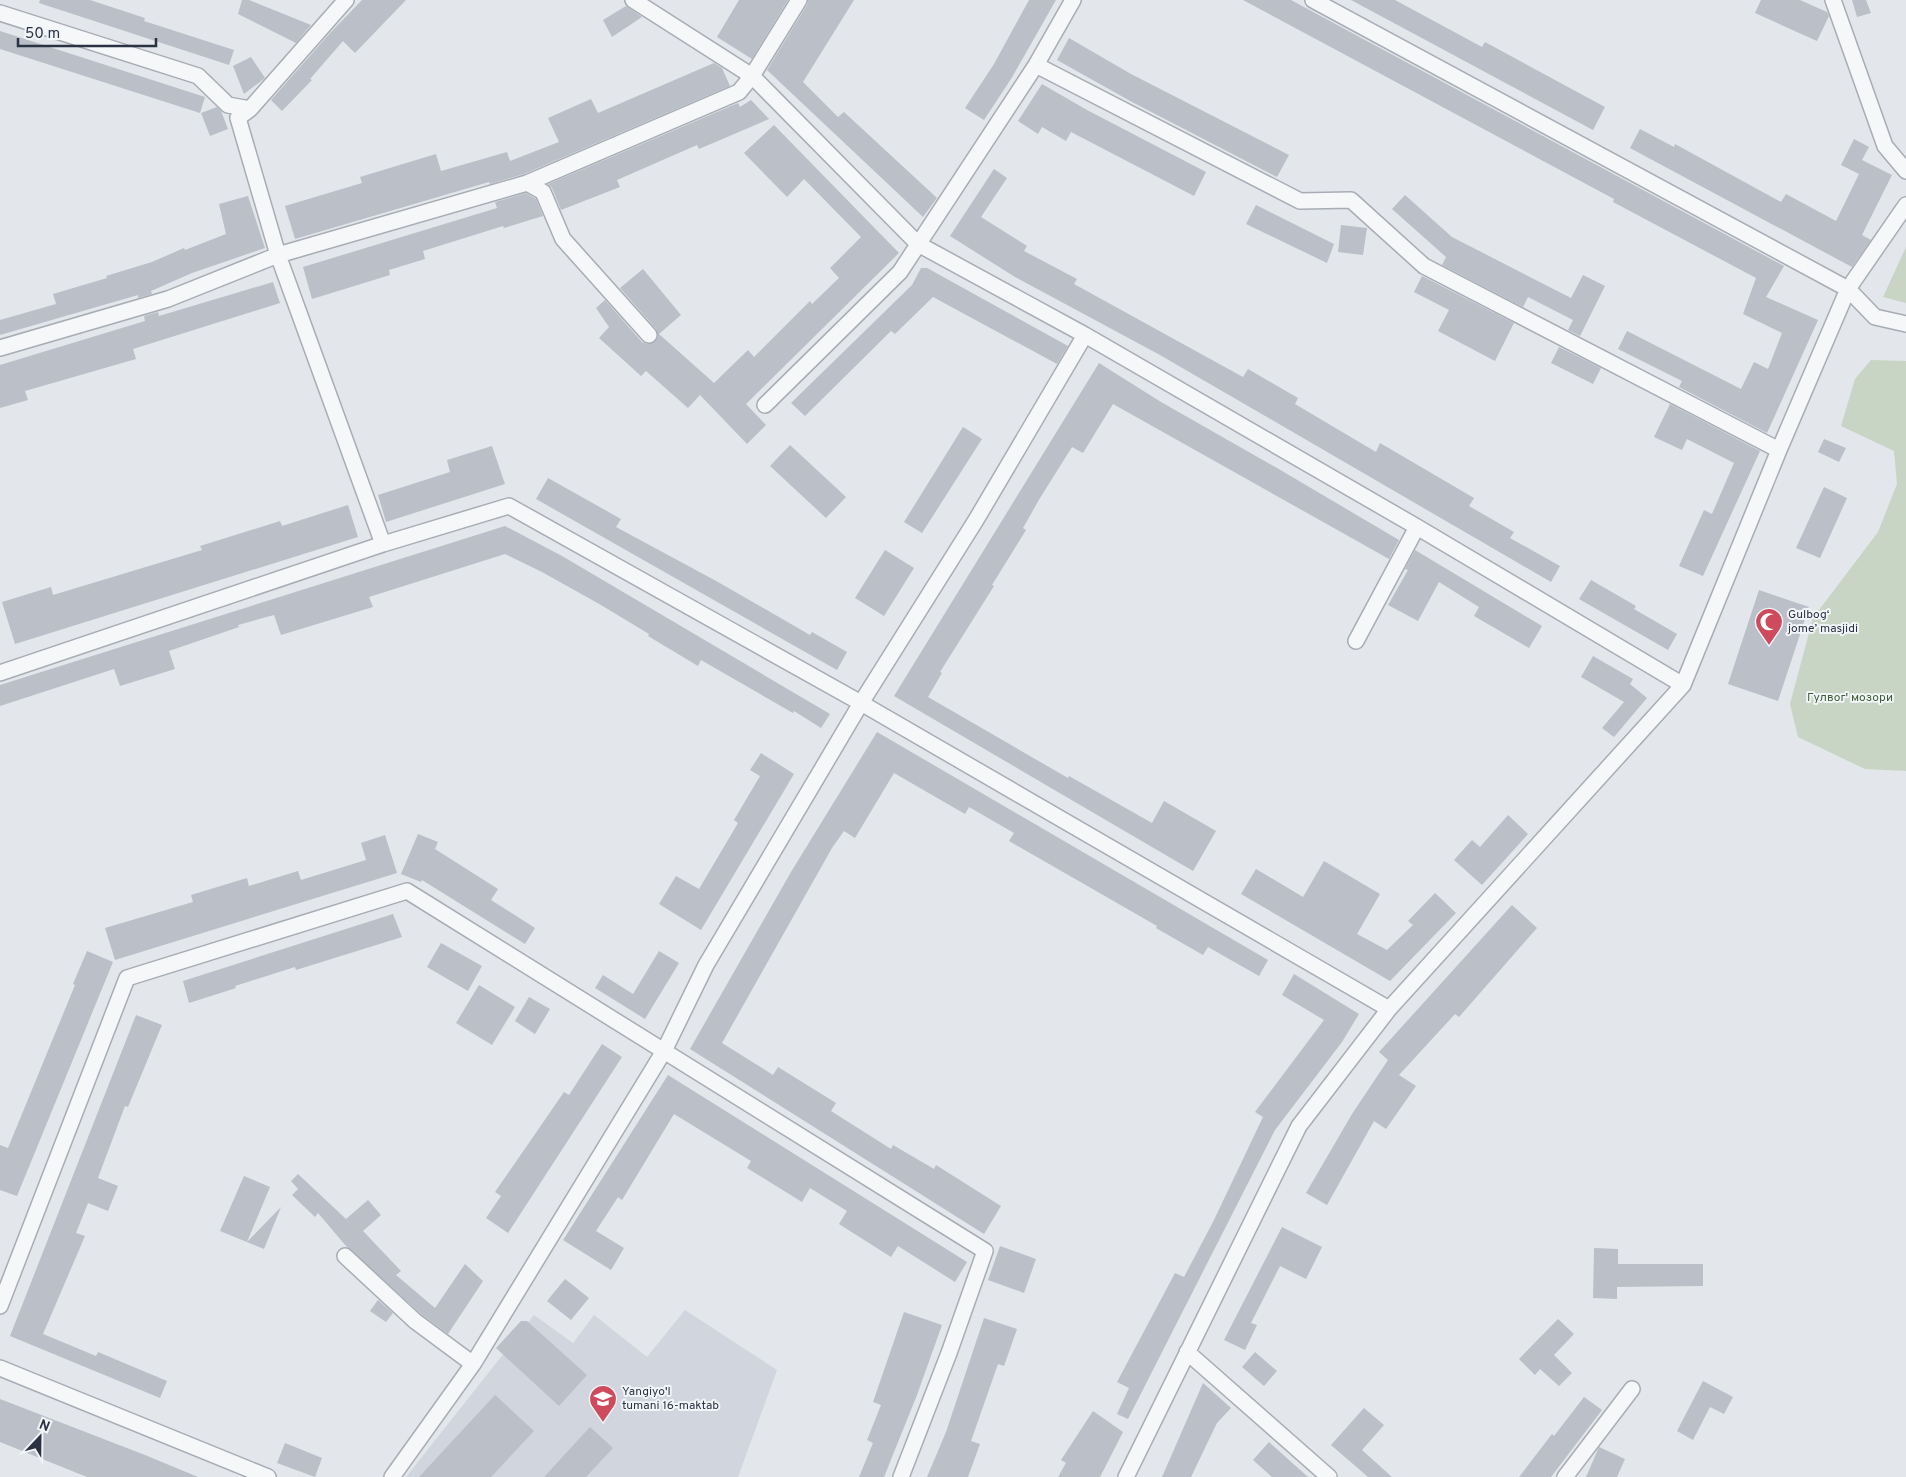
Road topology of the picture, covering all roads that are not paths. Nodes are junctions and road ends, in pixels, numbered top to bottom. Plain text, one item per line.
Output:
1 (346, 0) edge
2 (633, 0) edge
3 (799, 0) edge
4 (1073, 0) edge
5 (1313, 0) edge
6 (1833, 0) edge
7 (0, 13) edge
8 (1036, 65) junction
9 (752, 76) junction
10 (250, 109) junction
11 (1906, 171) edge
12 (526, 183) junction
13 (1906, 205) edge
14 (918, 244) junction
15 (278, 255) junction
16 (1848, 289) junction
17 (1906, 324) edge
18 (649, 335) dead end
19 (1084, 335) junction
20 (0, 348) edge
21 (765, 405) dead end
22 (1779, 450) junction
23 (1417, 527) junction
24 (384, 544) junction
25 (1356, 641) dead end
26 (0, 673) edge
27 (1683, 685) junction
28 (861, 703) junction
29 (1389, 1009) junction
30 (664, 1051) junction
31 (345, 1256) dead end
32 (0, 1306) edge
33 (1187, 1352) junction
34 (473, 1364) junction
35 (0, 1368) edge
36 (1632, 1389) dead end
37 (268, 1477) edge
38 (392, 1477) edge
39 (901, 1477) edge
40 (1126, 1477) edge
41 (1329, 1477) edge
42 (1565, 1477) edge

1 - 10 street
2 - 9 street
3 - 9 street
4 - 8 street
5 - 16 street
6 - 11 street
7 - 10 street
8 - 14 street
8 - 22 street
9 - 12 street
9 - 14 street
10 - 15 street
12 - 15 street
12 - 18 street
13 - 16 street
14 - 19 street
14 - 21 street
15 - 20 street
15 - 24 street
16 - 17 street
16 - 22 street
19 - 23 street
19 - 28 street
22 - 27 street
23 - 25 street
23 - 27 street
24 - 26 street
24 - 28 street
27 - 29 street
28 - 29 street
28 - 30 street
29 - 33 street
30 - 32 street
30 - 34 street
30 - 39 street
31 - 34 street
33 - 40 street
33 - 41 street
34 - 38 street
35 - 37 street
36 - 42 street

